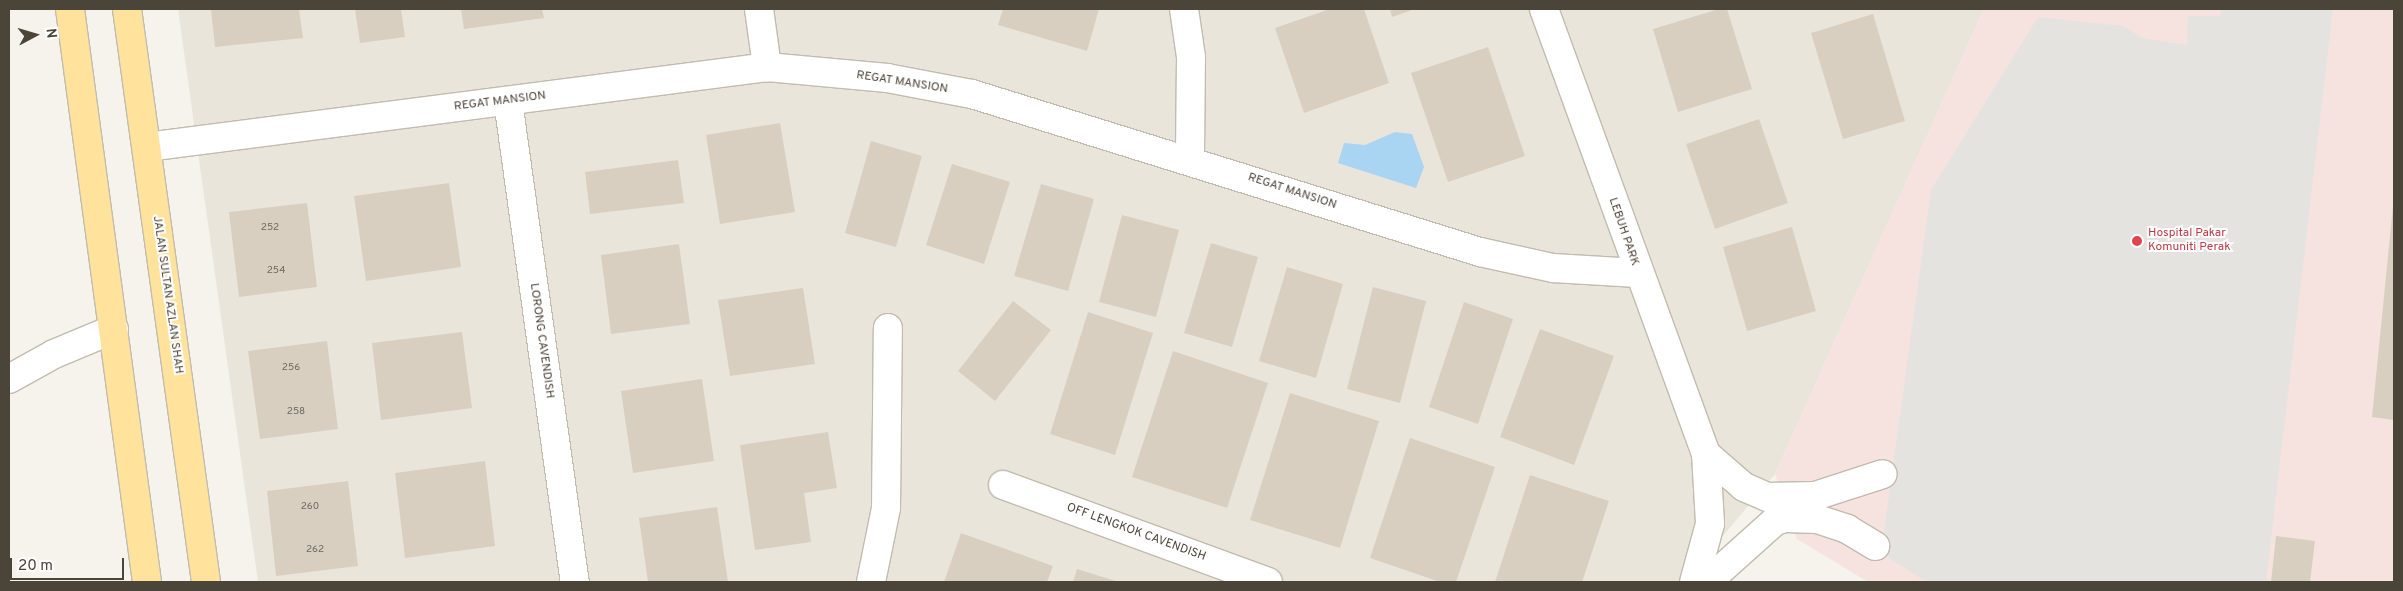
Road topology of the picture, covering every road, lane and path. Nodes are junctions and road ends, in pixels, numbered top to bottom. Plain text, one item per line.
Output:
1 (70, 9) edge
2 (127, 9) edge
3 (759, 9) edge
4 (1184, 9) edge
5 (1544, 9) edge
6 (767, 67) junction
7 (508, 100) junction
8 (147, 147) junction
9 (1190, 160) junction
10 (1637, 273) junction
11 (888, 328) dead end
12 (114, 329) junction
13 (9, 379) edge
14 (1706, 454) junction
15 (1883, 474) dead end
16 (1003, 485) dead end
17 (1875, 546) dead end
18 (147, 582) edge
19 (206, 582) edge
20 (575, 582) edge
21 (871, 582) edge
22 (1268, 582) edge
23 (1694, 582) edge
24 (1708, 582) edge

1 - 12 main road
2 - 8 main road, JALAN SULTAN AZLAN SHAH
3 - 6 street
4 - 9 street
5 - 10 street, LEBUH PARK
6 - 7 street, REGAT MANSION
6 - 9 street, REGAT MANSION
7 - 8 street, REGAT MANSION
7 - 20 street, LORONG CAVENDISH
8 - 19 main road, JALAN SULTAN AZLAN SHAH
9 - 10 street, REGAT MANSION
10 - 14 street, LEBUH PARK
11 - 21 street
12 - 13 street
12 - 18 main road
14 - 15 street
14 - 23 street
16 - 22 street, OFF LENGKOK CAVENDISH
17 - 24 street

